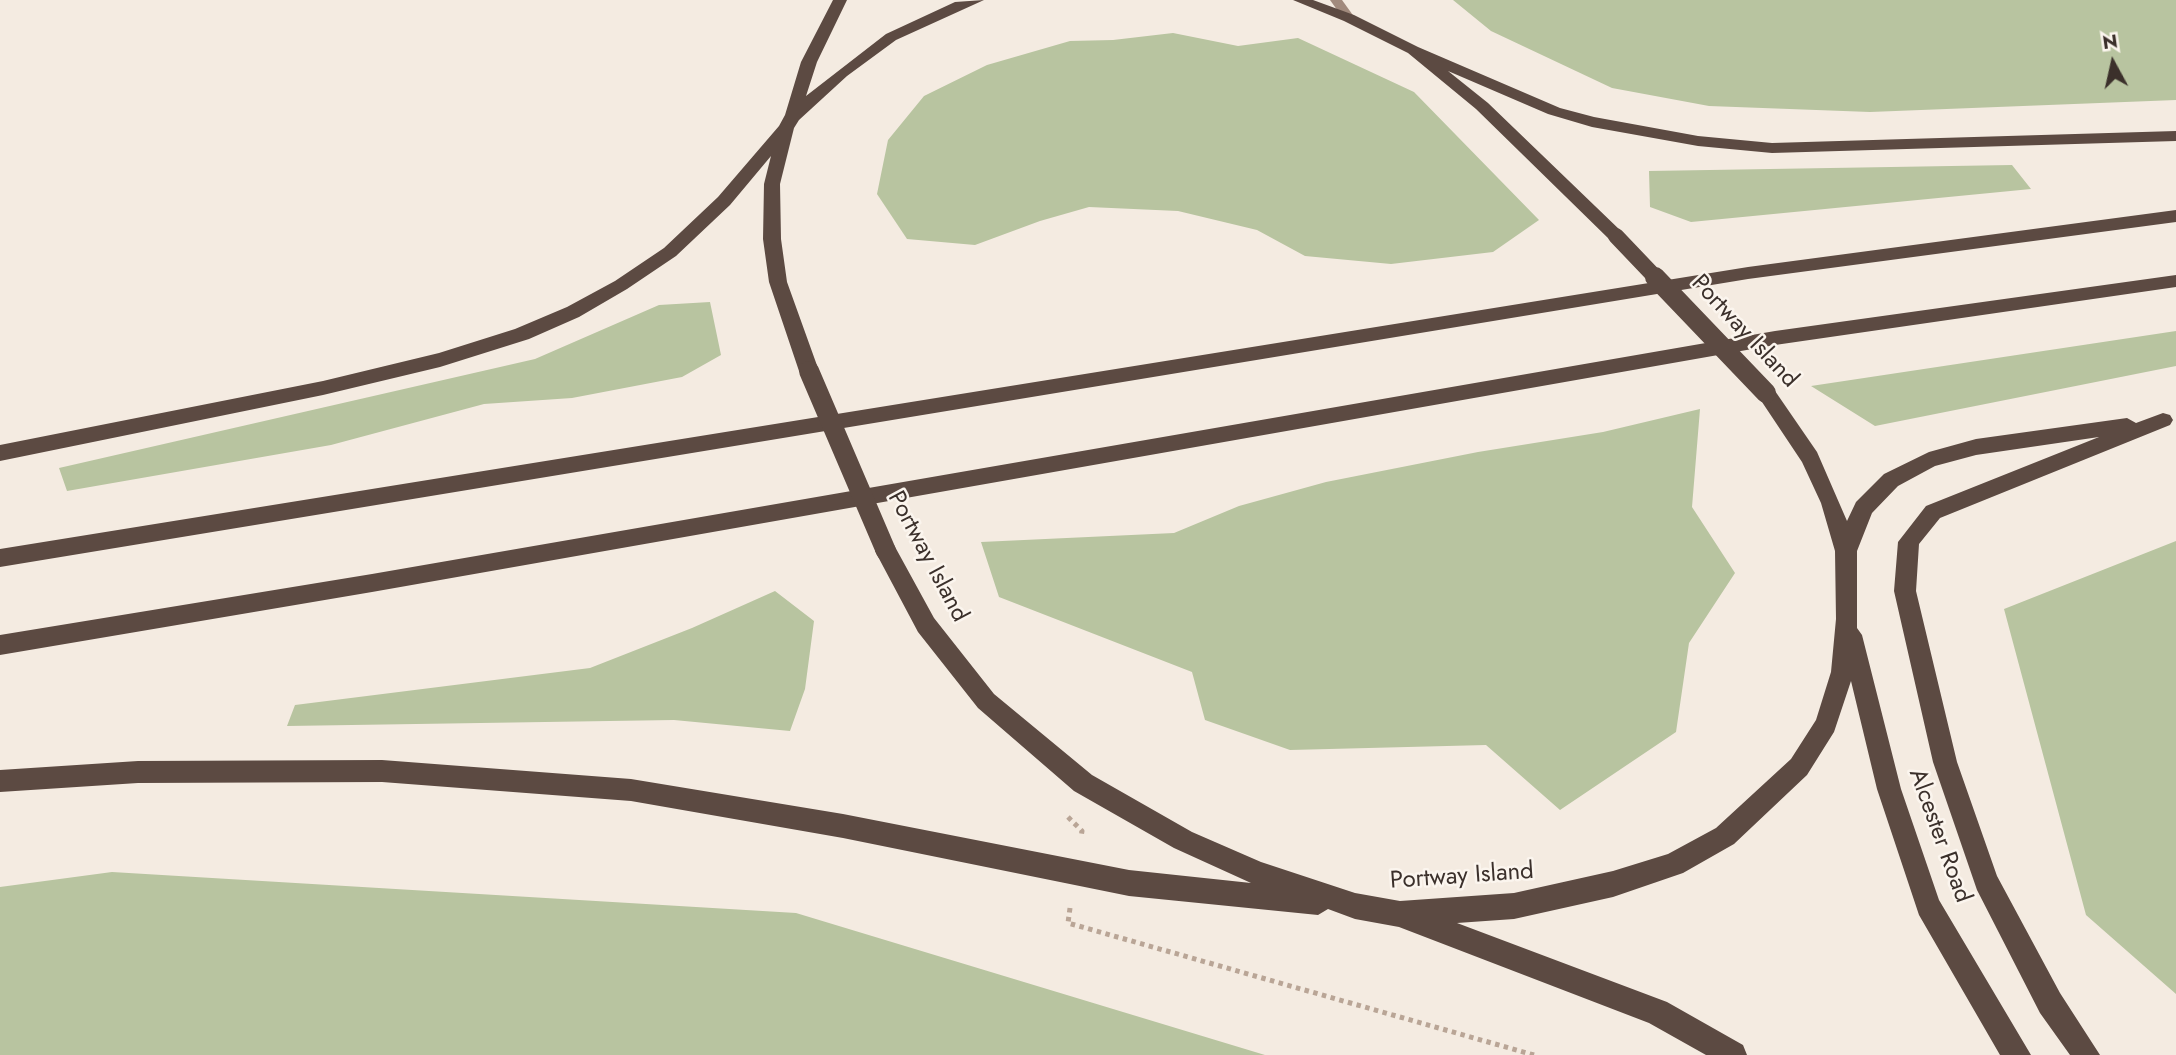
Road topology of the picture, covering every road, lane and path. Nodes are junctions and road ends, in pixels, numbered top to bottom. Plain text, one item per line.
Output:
1 (840, 0) edge
2 (976, 0) edge
3 (1300, 0) edge
4 (1336, 0) edge
5 (1349, 19) junction
6 (1413, 50) junction
7 (789, 122) junction
8 (2176, 136) edge
9 (2176, 216) edge
10 (2176, 281) edge
11 (2169, 418) edge
12 (0, 453) edge
13 (1846, 551) junction
14 (0, 558) edge
15 (1847, 620) junction
16 (0, 645) edge
17 (0, 781) edge
18 (1355, 906) junction
19 (1400, 914) junction
20 (1733, 1055) edge
21 (2017, 1055) edge
22 (2086, 1055) edge

1 - 7 highway, Portway Island
2 - 7 highway
3 - 5 highway, Portway Island
4 - 5 street
5 - 6 highway, Portway Island
6 - 8 highway
6 - 13 highway, Portway Island, bridge
7 - 12 highway
7 - 18 highway, Portway Island, bridge
9 - 14 highway
10 - 16 highway
11 - 13 highway
11 - 22 highway
13 - 15 highway, Portway Island
15 - 19 highway, Portway Island
15 - 21 highway, Alcester Road
17 - 18 highway
18 - 19 highway, Portway Island
19 - 20 highway

